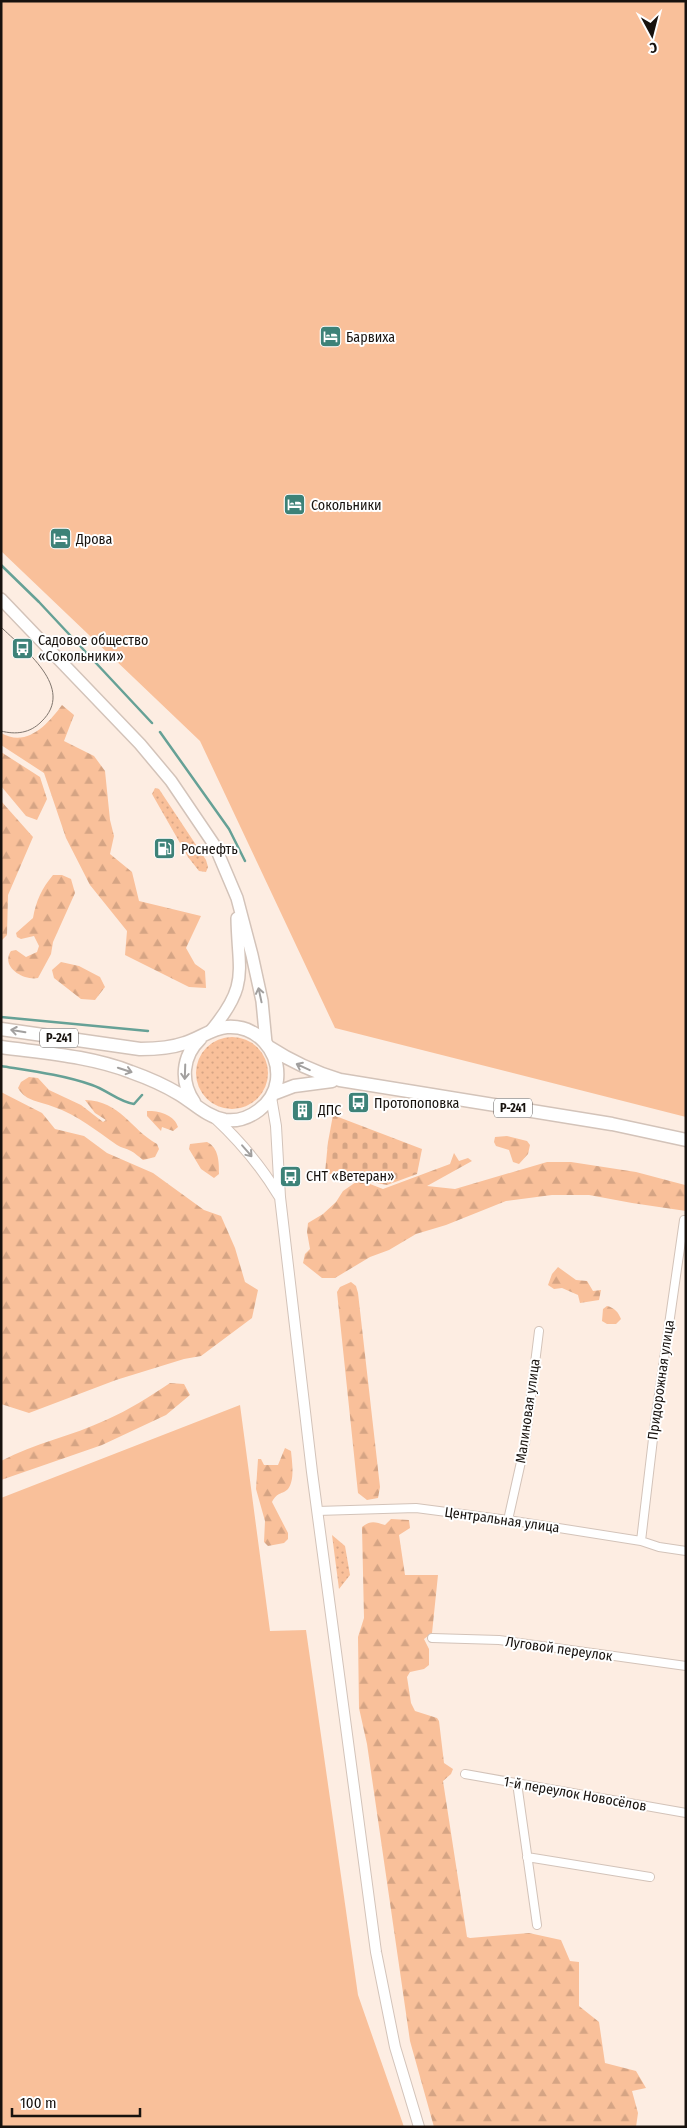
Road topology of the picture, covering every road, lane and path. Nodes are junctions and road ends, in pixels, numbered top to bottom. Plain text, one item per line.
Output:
1 (1, 599) edge
2 (237, 898) junction
3 (1, 1029) edge
4 (207, 1034) junction
5 (268, 1045) junction
6 (1, 1047) edge
7 (340, 1080) junction
8 (272, 1096) junction
9 (201, 1109) junction
10 (213, 1117) junction
11 (686, 1140) edge
12 (280, 1197) junction
13 (684, 1220) dead end
14 (539, 1331) dead end
15 (317, 1511) junction
16 (508, 1520) junction
17 (641, 1541) junction
18 (686, 1551) edge
19 (432, 1638) dead end
20 (686, 1666) edge
21 (465, 1774) dead end
22 (517, 1783) junction
23 (686, 1814) edge
24 (527, 1857) junction
25 (650, 1877) dead end
26 (537, 1925) dead end
27 (419, 2127) edge

1 - 2 main road
2 - 4 main road
5 -> 2 main road
4 -> 3 highway, Р-241
4 - 5 highway, Р-241
4 -> 9 highway
7 -> 5 highway, Р-241
5 - 8 highway
6 -> 9 highway, Р-241
7 - 8 highway, Р-241
7 - 11 highway, Р-241
8 - 10 highway, Р-241
8 - 12 main road
9 - 10 highway, Р-241
10 -> 12 main road
12 - 15 main road
13 - 17 street, Придорожная улица
14 - 16 street, Малиновая улица
15 - 16 street, Центральная улица
15 - 27 main road
16 - 17 street, Центральная улица
17 - 18 street, Центральная улица
19 - 20 street, Луговой переулок
21 - 22 street, 1-й переулок Новосёлов
22 - 23 street, 1-й переулок Новосёлов
22 - 24 street
24 - 25 street
24 - 26 street

